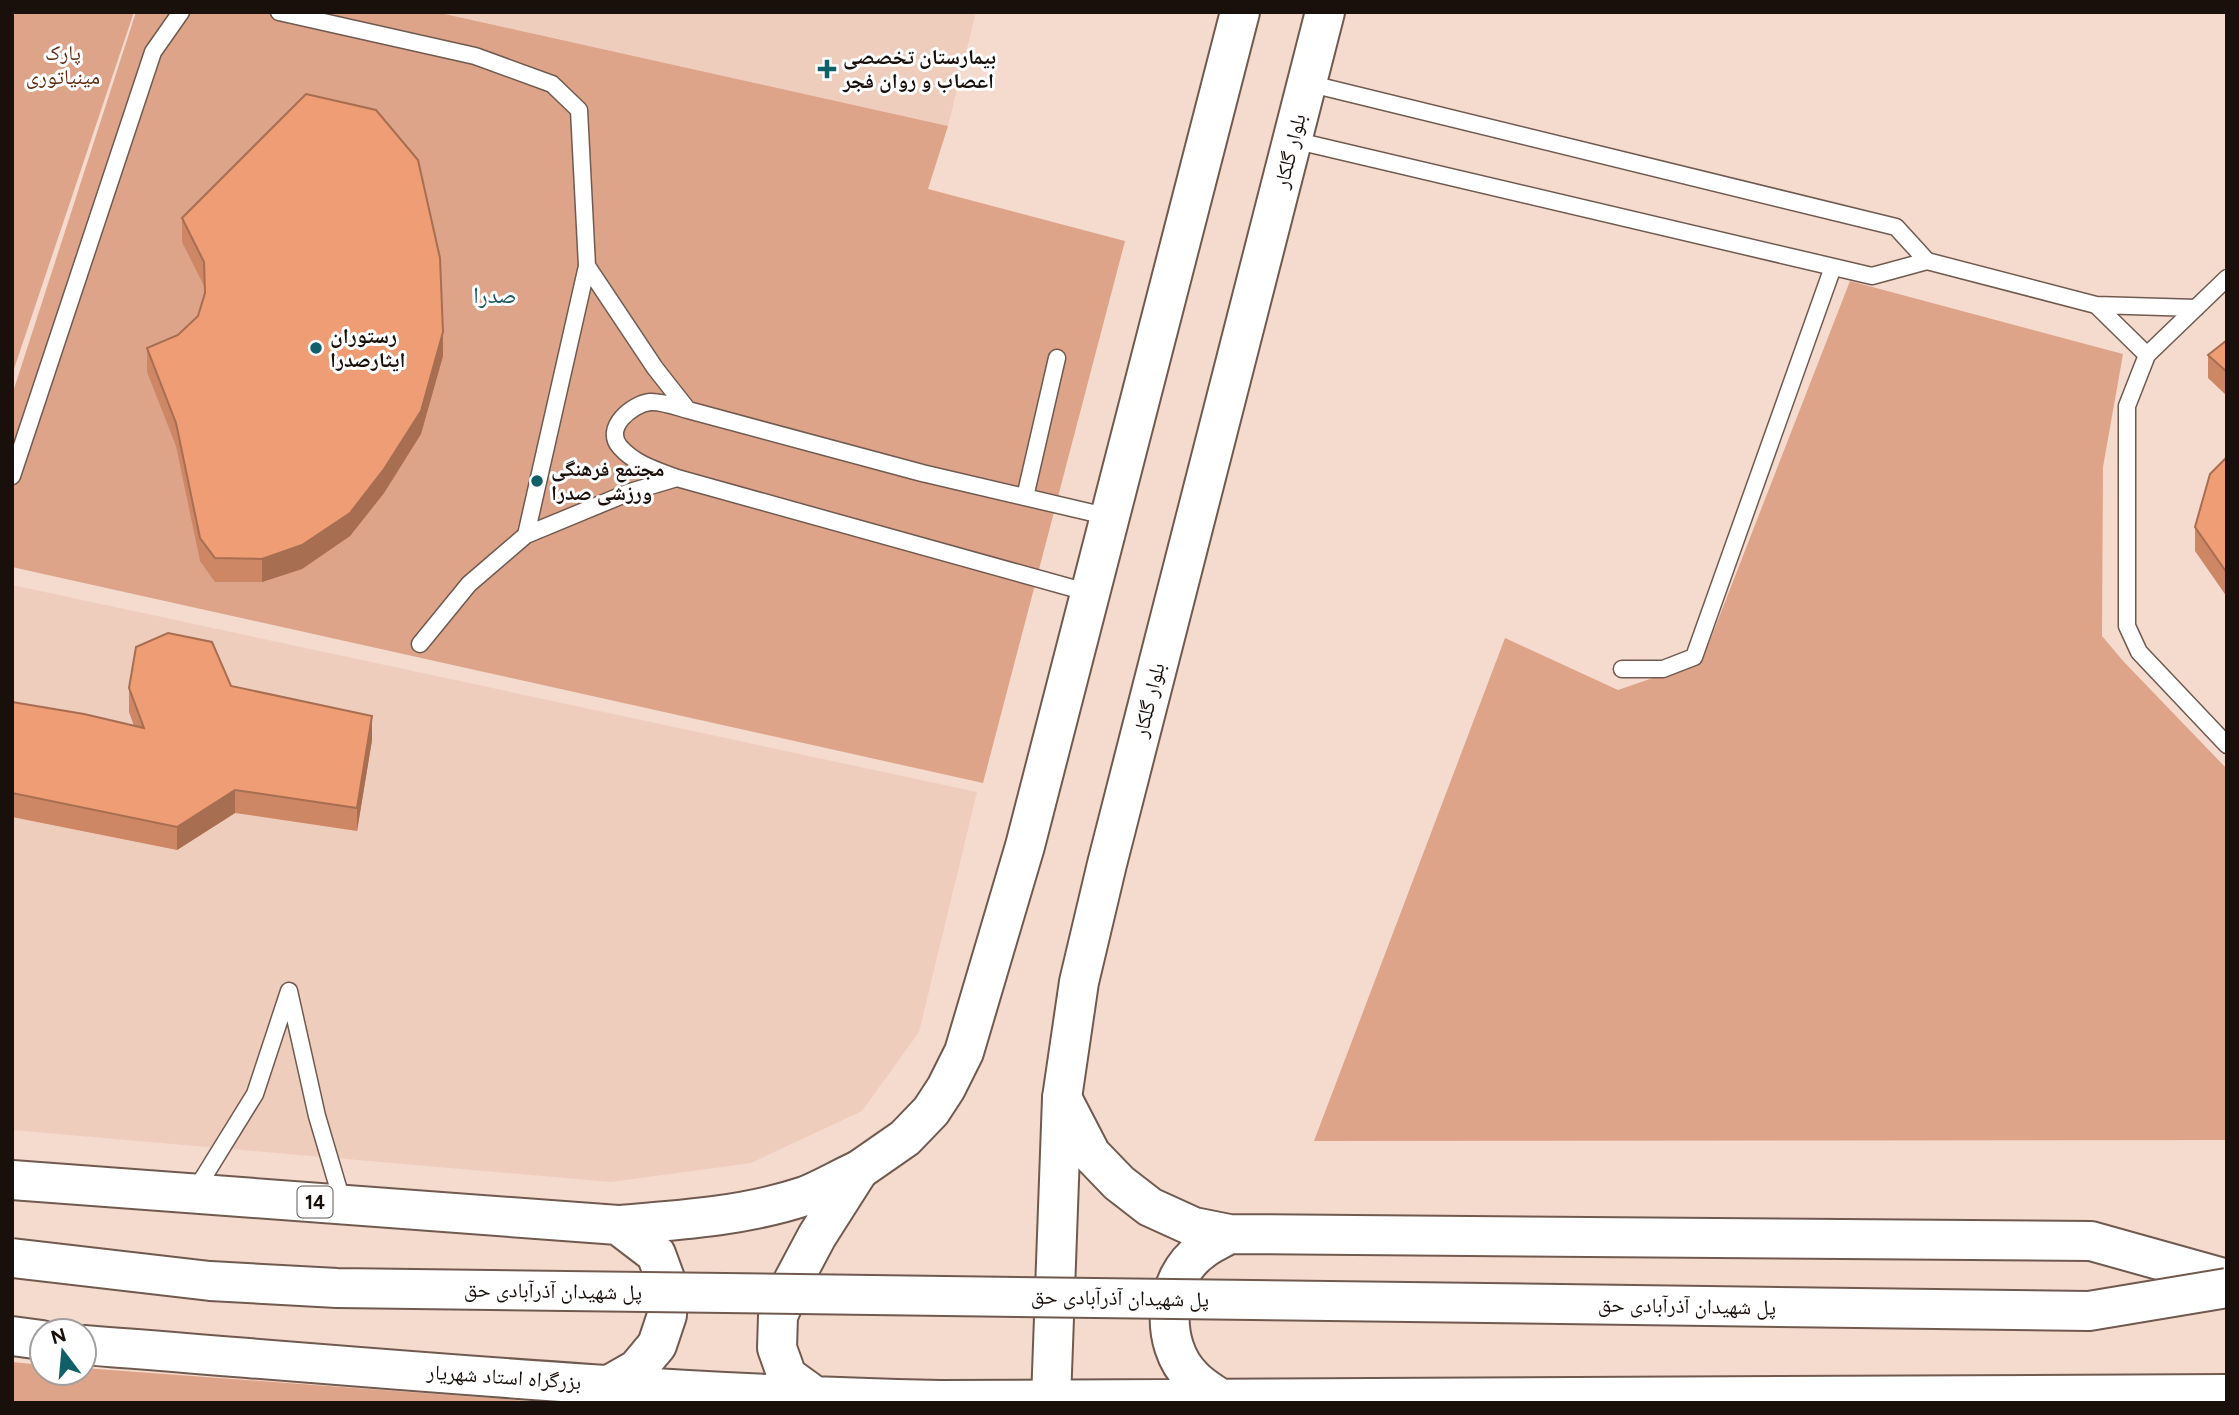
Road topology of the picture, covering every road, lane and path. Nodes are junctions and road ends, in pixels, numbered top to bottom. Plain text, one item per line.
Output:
1 (181, 12) edge
2 (279, 12) edge
3 (1240, 12) edge
4 (1325, 12) edge
5 (1307, 83) junction
6 (1293, 140) junction
7 (1927, 261) junction
8 (587, 266) junction
9 (1833, 267) junction
10 (2227, 278) edge
11 (2096, 305) junction
12 (2196, 308) junction
13 (2147, 355) junction
14 (1057, 358) dead end
15 (688, 410) junction
16 (12, 476) edge
17 (677, 478) junction
18 (1025, 497) junction
19 (1110, 517) junction
20 (526, 535) junction
21 (1090, 593) junction
22 (420, 644) dead end
23 (1622, 669) dead end
24 (2227, 745) edge
25 (1062, 1098) junction
26 (859, 1170) junction
27 (12, 1180) edge
28 (193, 1194) junction
29 (343, 1204) junction
30 (618, 1225) junction
31 (1229, 1234) junction
32 (12, 1258) edge
33 (2227, 1279) edge
34 (2227, 1288) edge
35 (98, 1346) edge
36 (609, 1385) junction
37 (2227, 1394) edge
38 (816, 1397) junction
39 (1218, 1397) junction
40 (1051, 1399) junction

1 - 16 lane
2 - 8 lane
3 - 19 main road
4 - 5 main road, بلوار گلکار
5 - 6 main road, بلوار گلکار
5 - 7 lane
6 - 9 lane
6 - 25 main road, بلوار گلکار
7 - 9 lane
7 - 11 lane
8 - 15 lane
8 - 20 lane
9 - 23 lane
10 - 12 lane
11 - 12 lane
11 - 13 lane
12 - 13 lane
13 - 24 lane
14 - 18 lane
15 - 17 lane
15 - 18 lane
17 - 20 lane
17 - 21 lane
18 - 19 lane
19 - 21 main road
20 - 22 lane
21 - 26 main road
25 - 31 main road
25 - 40 main road, بلوار گلکار
26 - 30 main road
26 - 38 main road
27 - 28 main road, 14
28 - 29 main road, 14
28 - 29 lane
29 - 30 main road, 14
30 - 36 main road
31 - 33 main road
31 - 39 main road
32 - 34 main road, پل شهیدان آذرآبادی حق, bridge
35 - 36 main road, بزرگراه استاد شهریار
36 - 38 main road, بزرگراه استاد شهریار
37 - 39 main road, بزرگراه استاد شهریار
38 - 40 main road, بزرگراه استاد شهریار
39 - 40 main road, بزرگراه استاد شهریار

